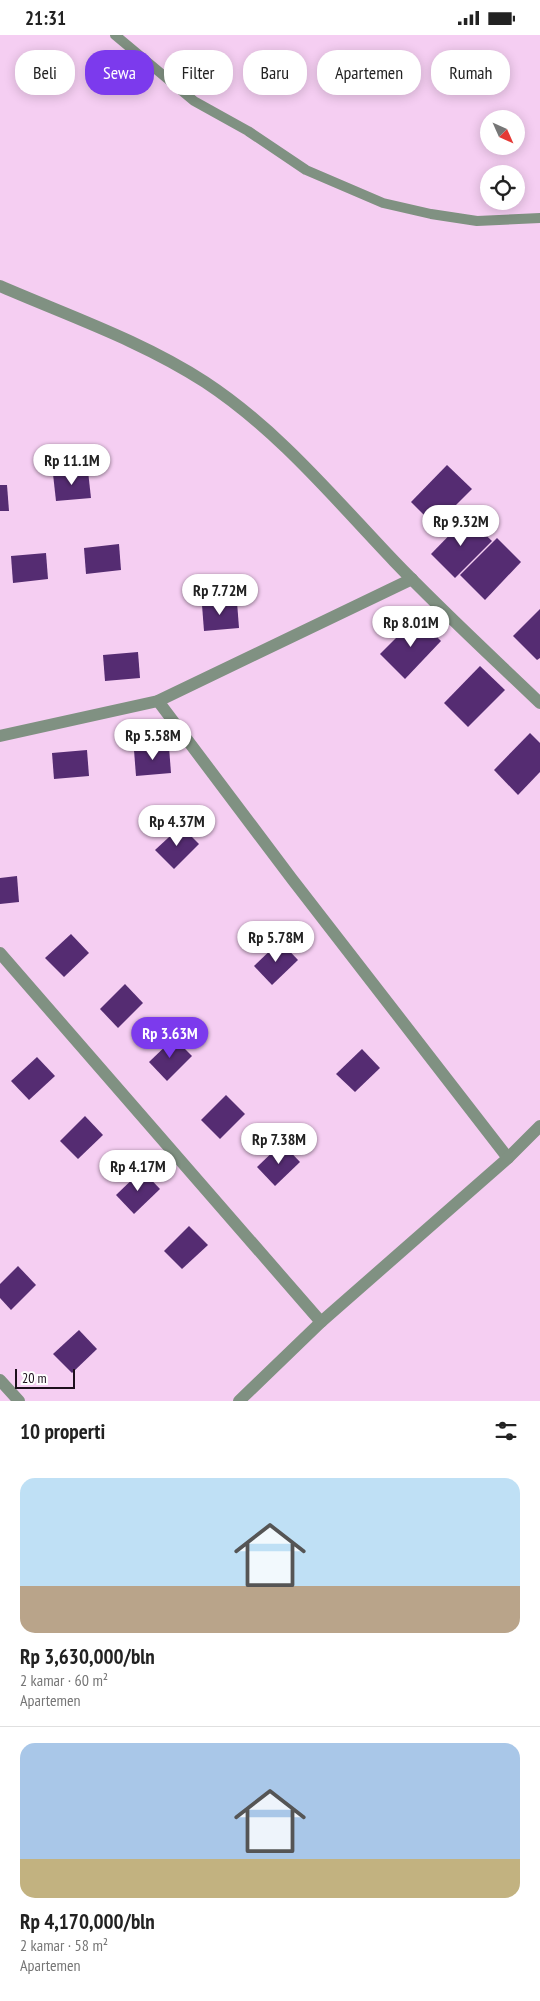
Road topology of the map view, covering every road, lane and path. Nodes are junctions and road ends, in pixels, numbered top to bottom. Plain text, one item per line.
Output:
1 (115, 35) edge
2 (540, 218) edge
3 (0, 286) edge
4 (412, 579) junction
5 (158, 701) junction
6 (540, 703) edge
7 (0, 736) edge
8 (0, 953) edge
9 (540, 1126) edge
10 (508, 1158) junction
11 (321, 1322) junction
12 (0, 1381) edge
13 (19, 1401) edge
14 (239, 1401) edge

1 - 2 lane
3 - 4 street
4 - 5 street
4 - 6 street
5 - 7 street
5 - 10 street
8 - 11 street
9 - 10 street
10 - 11 street
11 - 14 street
12 - 13 street

